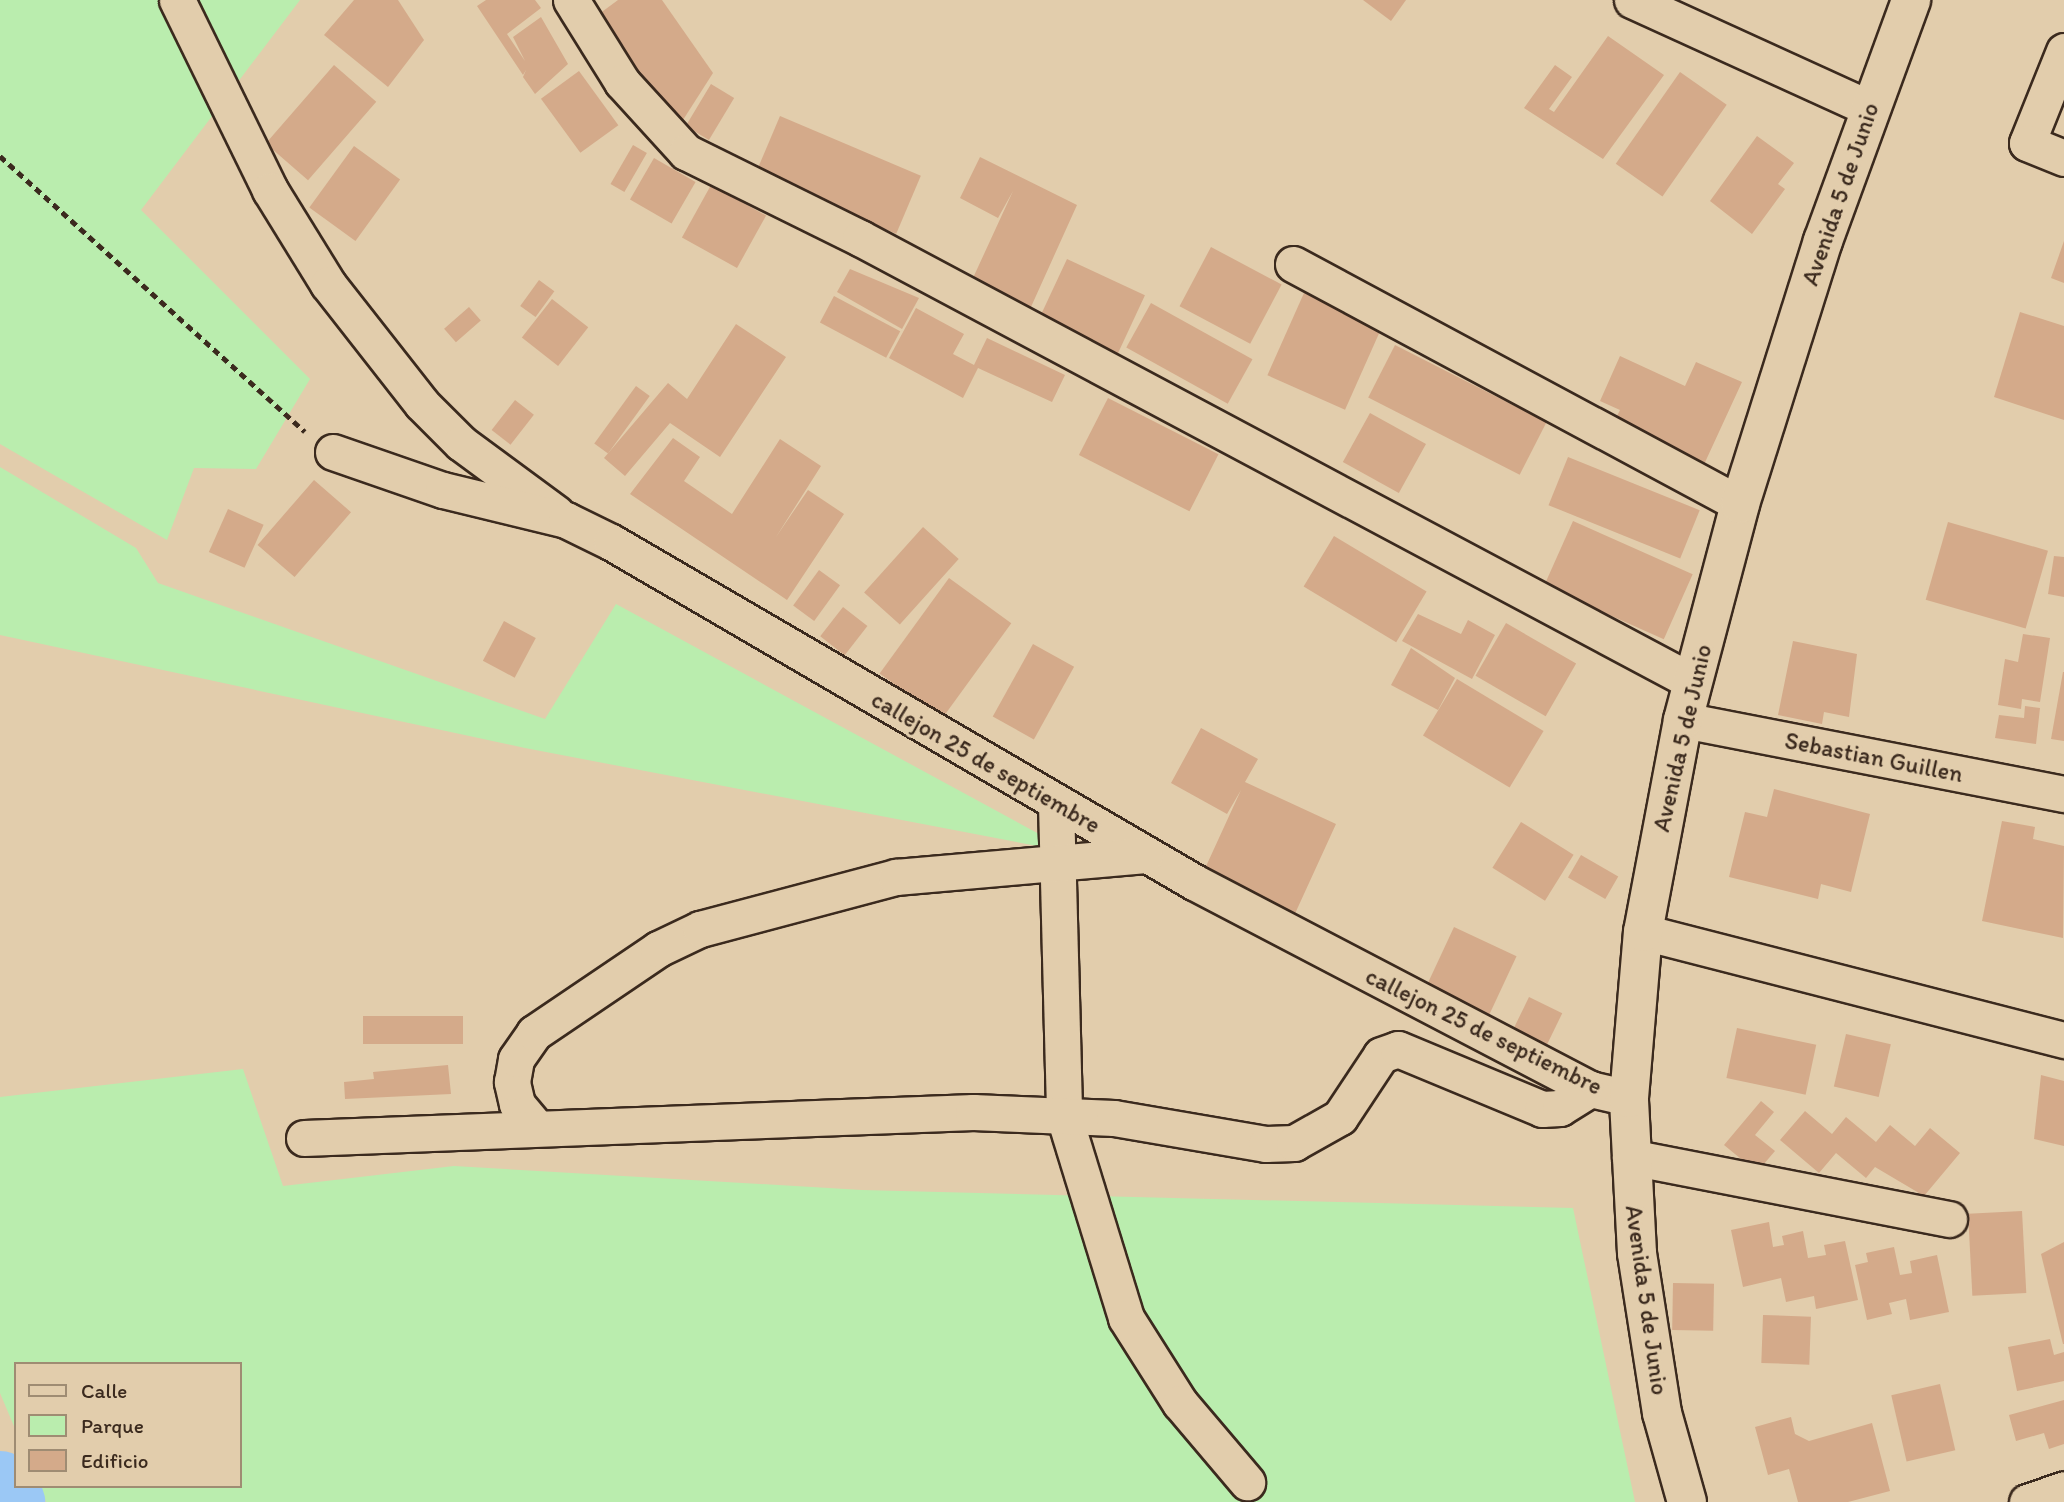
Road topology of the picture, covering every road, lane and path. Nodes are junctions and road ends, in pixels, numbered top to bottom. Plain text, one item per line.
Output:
1 (177, 0) edge
2 (571, 0) edge
3 (1633, 0) edge
4 (1911, 0) edge
5 (2064, 51) edge
6 (1869, 108) junction
7 (0, 156) edge
8 (2064, 158) edge
9 (1293, 264) dead end
10 (332, 452) joint
11 (1740, 504) junction
12 (566, 520) junction
13 (1693, 682) junction
14 (1684, 720) junction
15 (2064, 794) edge
16 (1056, 804) junction
17 (1145, 855) junction
18 (1059, 862) junction
19 (1643, 932) junction
20 (2064, 1041) edge
21 (1590, 1089) junction
22 (1629, 1098) junction
23 (1064, 1116) junction
24 (537, 1128) junction
25 (304, 1138) dead end
26 (1630, 1157) junction
27 (1949, 1219) dead end
28 (1247, 1482) dead end
29 (2064, 1489) edge
30 (1687, 1502) edge
31 (2027, 1502) edge

1 - 12 street
2 - 13 street
3 - 6 street
4 - 6 street, Avenida 5 de Junio
5 - 8 street
6 - 11 street, Avenida 5 de Junio
7 - 10 path
9 - 11 street
10 - 12 street, callejon 25 de septiembre
11 - 13 street, Avenida 5 de Junio
12 - 16 street, callejon 25 de septiembre
13 - 14 street, Avenida 5 de Junio
14 - 15 street, Sebastian Guillen
14 - 19 street, Avenida 5 de Junio
16 - 17 street, callejon 25 de septiembre
16 - 18 street
17 - 18 street
17 - 21 street, callejon 25 de septiembre
18 - 23 street
18 - 24 street
19 - 20 street
19 - 22 street, Avenida 5 de Junio
21 - 22 street, callejon 25 de septiembre
21 - 23 street
22 - 26 street, Avenida 5 de Junio
23 - 24 street
23 - 28 street
24 - 25 street
26 - 27 street
26 - 30 street, Avenida 5 de Junio
29 - 31 street

